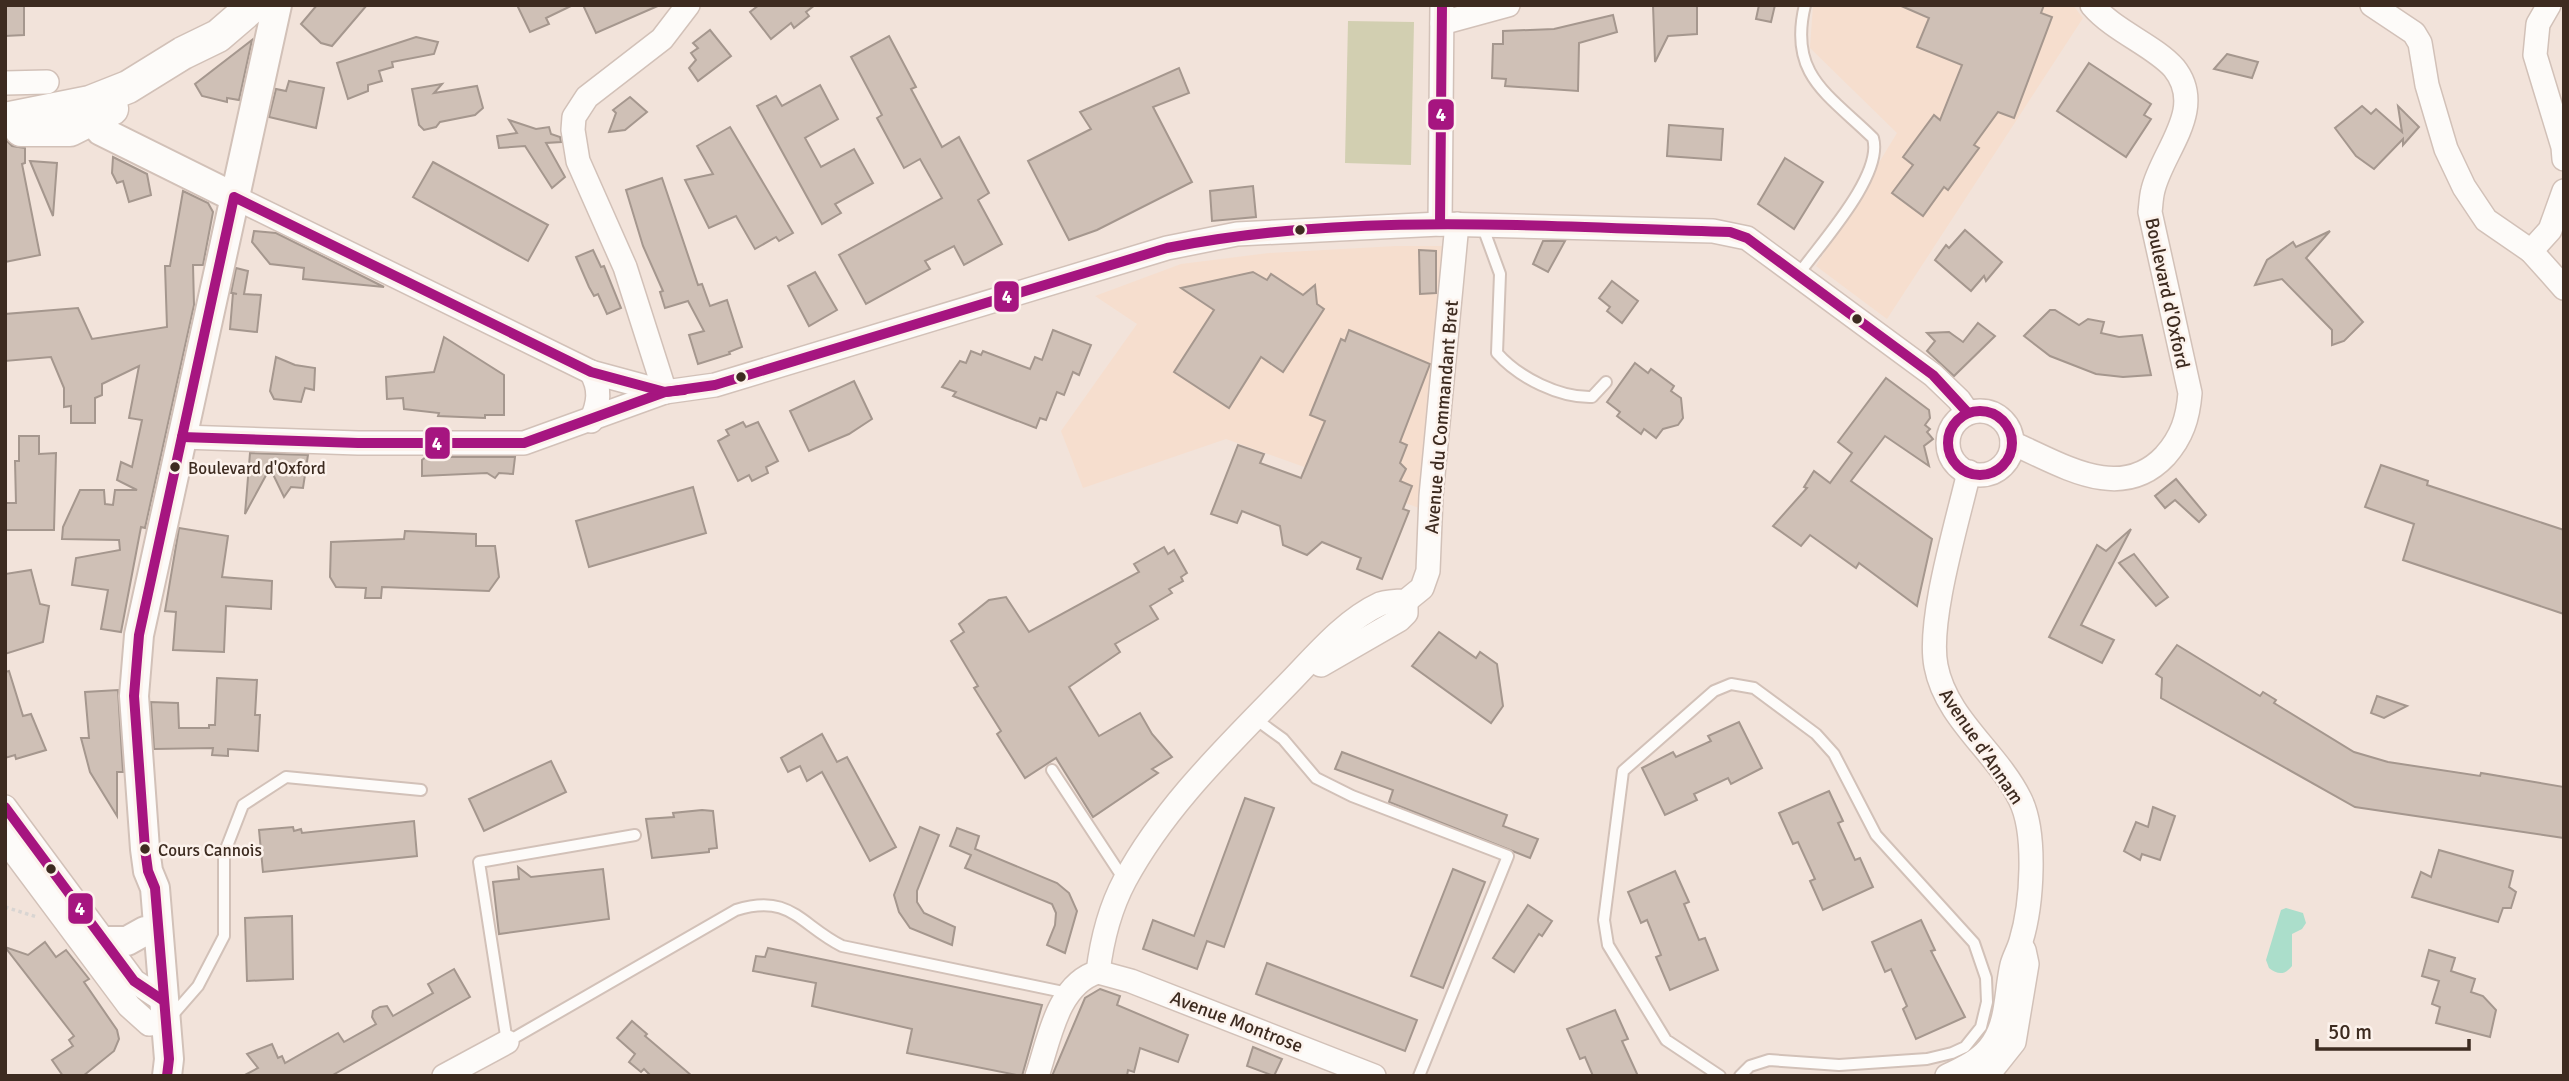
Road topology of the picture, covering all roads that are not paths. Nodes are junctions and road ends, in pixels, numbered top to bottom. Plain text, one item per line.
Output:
1 (254, 5) edge
2 (276, 5) edge
3 (688, 5) edge
4 (1508, 5) edge
5 (1805, 5) edge
6 (2092, 5) edge
7 (2372, 5) edge
8 (2549, 5) edge
9 (1442, 14) edge
10 (223, 32) junction
11 (186, 59) junction
12 (265, 60) junction
13 (5, 83) edge
14 (128, 87) junction
15 (49, 108) junction
16 (100, 118) junction
17 (5, 119) edge
18 (5, 127) edge
19 (2564, 159) edge
20 (2564, 191) edge
21 (234, 197) junction
22 (1449, 224) junction
23 (1482, 225) junction
24 (2530, 251) junction
25 (1798, 275) junction
26 (2564, 288) edge
27 (591, 372) junction
28 (1606, 382) dead end
29 (665, 392) junction
30 (1968, 413) junction
31 (591, 421) junction
32 (182, 437) junction
33 (2012, 443) junction
34 (1969, 472) junction
35 (1254, 718) junction
36 (1052, 770) dead end
37 (421, 790) dead end
38 (5, 807) edge
39 (635, 835) dead end
40 (5, 840) edge
41 (148, 871) junction
42 (1125, 881) junction
43 (145, 931) junction
44 (2022, 939) junction
45 (105, 942) junction
46 (1098, 972) junction
47 (1068, 993) junction
48 (162, 1008) junction
49 (507, 1042) junction
50 (157, 1076) edge
51 (167, 1076) edge
52 (444, 1076) edge
53 (1037, 1076) edge
54 (1374, 1076) edge
55 (1419, 1076) edge
56 (1720, 1076) edge
57 (1740, 1076) edge
58 (1947, 1076) edge
59 (1987, 1076) edge

1 - 10 main road
2 - 12 street
3 - 29 street
4 - 9 street
5 - 25 lane
6 - 33 street, Boulevard d'Oxford
7 - 24 street
8 - 19 street
9 - 22 street, Avenue du Commandant Bret
10 - 11 main road
10 - 12 street
11 - 14 main road
11 - 16 main road
12 - 21 street
13 - 15 street
14 - 15 main road
14 - 16 street
15 - 16 main road
15 - 17 main road
15 - 18 main road
16 - 21 street
20 - 24 street
21 - 27 street
21 - 32 street
22 - 23 street
22 - 29 street
22 - 35 street, Avenue du Commandant Bret
23 - 25 street
23 - 28 lane
24 - 26 street
25 - 30 street
27 - 29 street
27 - 31 street
29 - 31 street
30 - 33 street
30 - 34 street
31 - 32 street
32 - 41 street
33 - 34 street
34 - 44 street, Avenue d'Annam
35 - 42 street, Avenue du Commandant Bret
35 - 55 lane
36 - 42 lane
37 - 48 lane
38 - 45 street
39 - 49 lane
40 - 48 street
41 - 43 street
41 - 48 street
42 - 46 street, Avenue du Commandant Bret
43 - 45 street
43 - 48 street
44 - 58 street, Avenue d'Annam
44 - 59 street, Avenue d'Annam
45 - 48 street
46 - 47 street
46 - 54 street, Avenue Montrose
47 - 49 lane
47 - 53 street
48 - 50 street
48 - 51 street
49 - 52 street
56 - 57 lane

